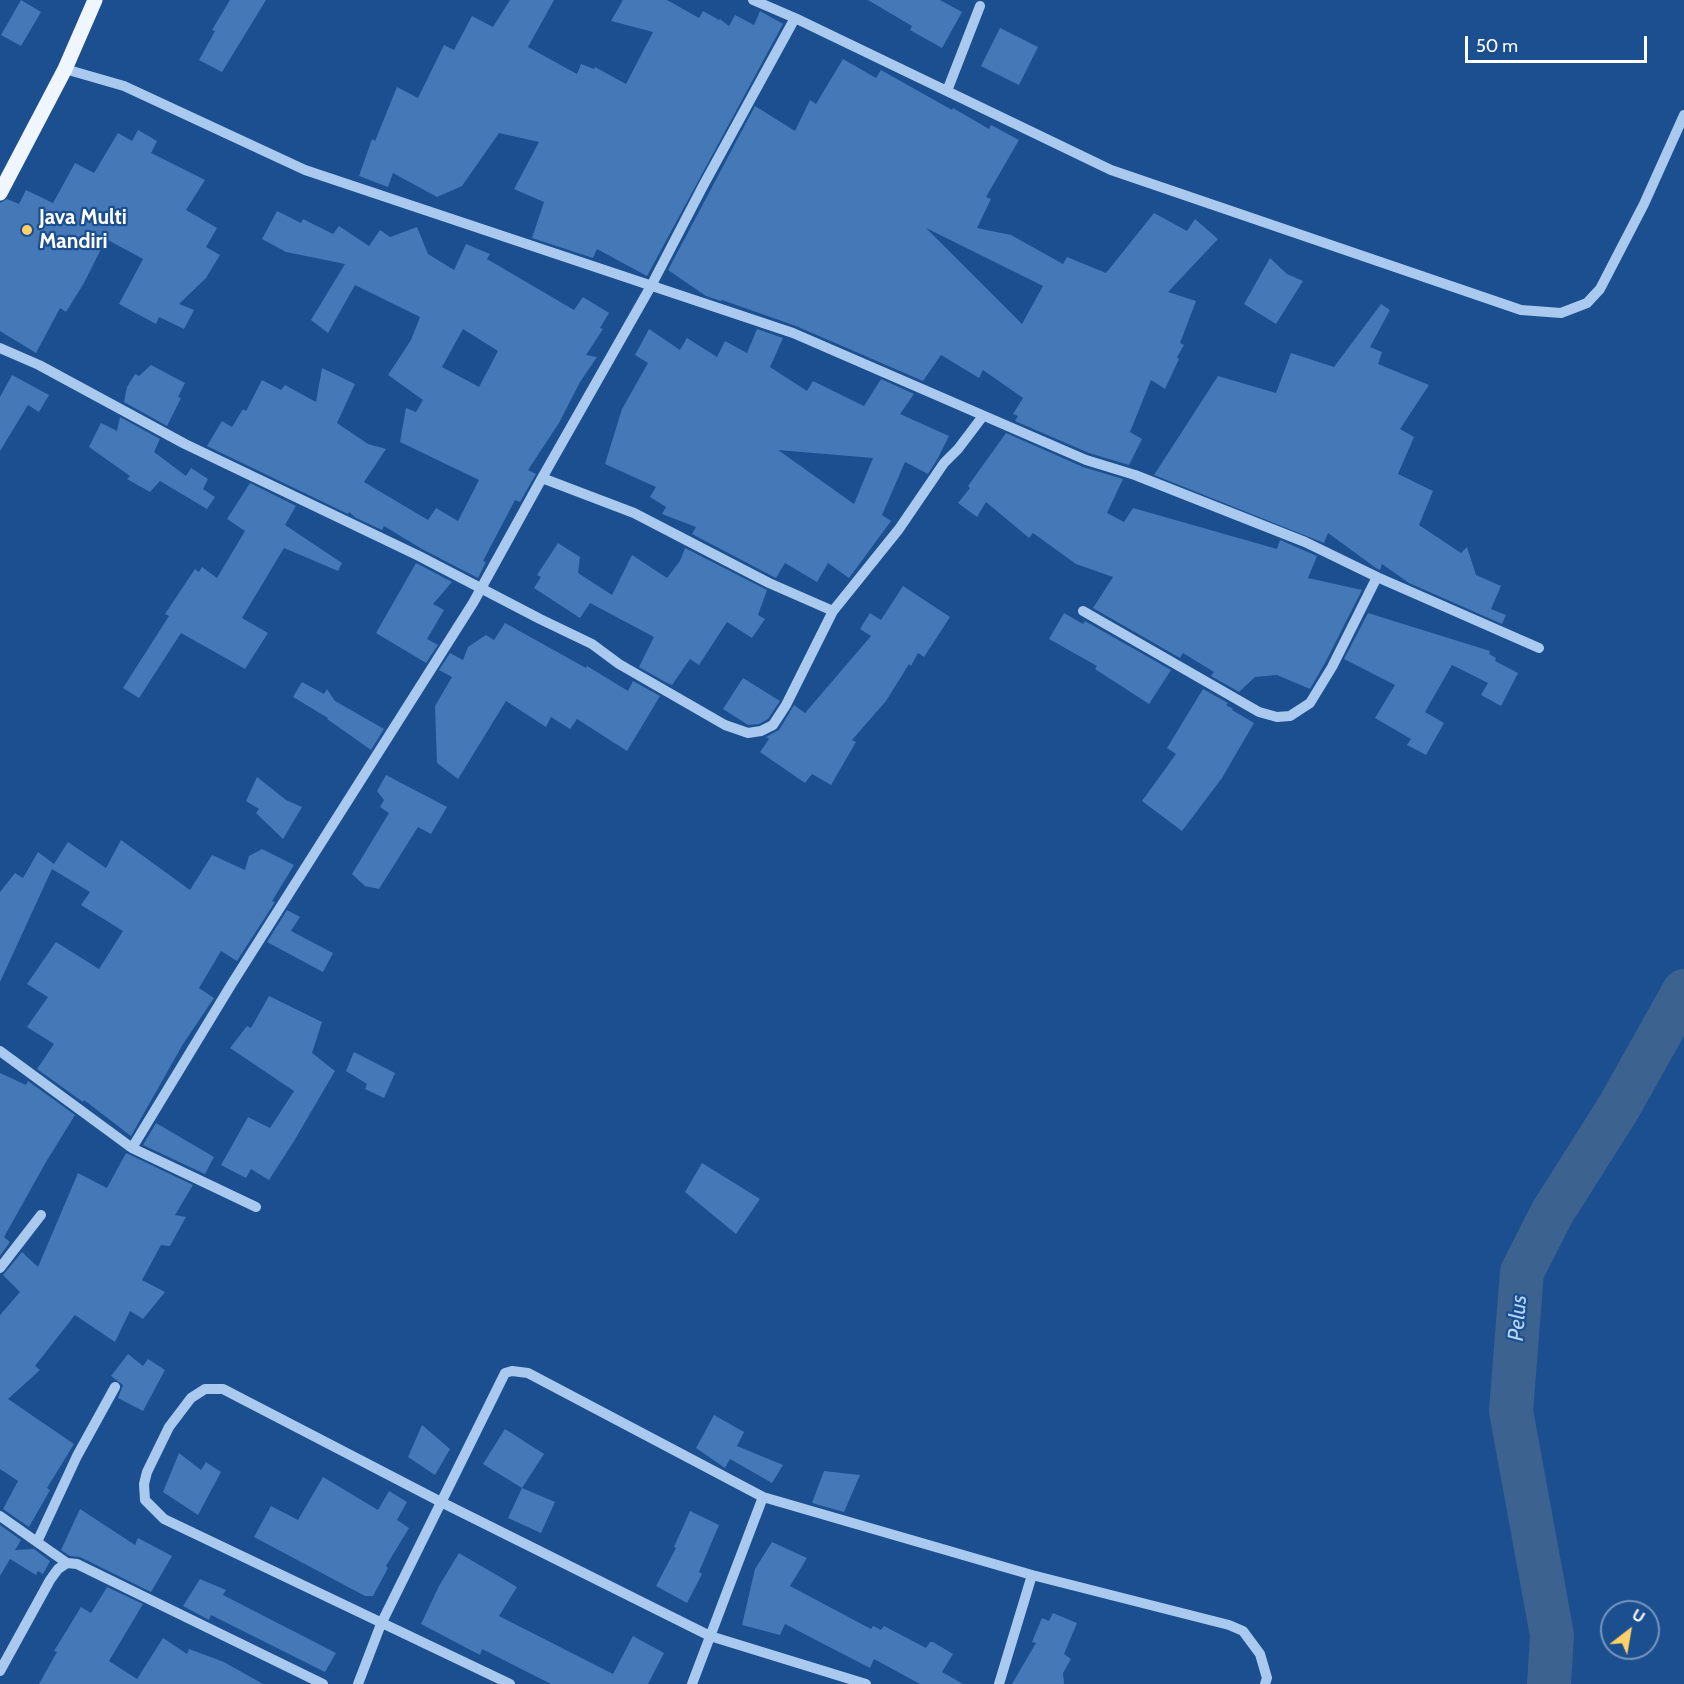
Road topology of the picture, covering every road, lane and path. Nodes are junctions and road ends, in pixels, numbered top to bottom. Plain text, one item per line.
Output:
1 (95, 0) edge
2 (753, 0) edge
3 (980, 6) dead end
4 (795, 18) junction
5 (65, 69) junction
6 (947, 91) junction
7 (1684, 115) edge
8 (0, 193) edge
9 (651, 286) junction
10 (0, 348) edge
11 (984, 416) junction
12 (542, 478) junction
13 (1377, 577) junction
14 (481, 590) junction
15 (833, 611) junction
16 (1083, 611) dead end
17 (1539, 648) dead end
18 (0, 1051) edge
19 (132, 1148) junction
20 (256, 1207) dead end
21 (41, 1215) dead end
22 (0, 1268) edge
23 (115, 1387) dead end
24 (763, 1497) junction
25 (441, 1502) junction
26 (0, 1516) edge
27 (37, 1542) junction
28 (68, 1563) junction
29 (1032, 1575) junction
30 (381, 1624) junction
31 (710, 1635) junction
32 (0, 1671) edge
33 (323, 1684) edge
34 (358, 1684) edge
35 (510, 1684) edge
36 (692, 1684) edge
37 (866, 1684) edge
38 (999, 1684) edge
39 (1265, 1684) edge

1 - 5 main road
2 - 4 street
3 - 6 street
4 - 6 street
4 - 9 street
5 - 8 main road
5 - 9 street
6 - 7 street
9 - 11 street
9 - 12 street
10 - 14 street
11 - 13 street
11 - 15 street
12 - 14 street
12 - 15 street
13 - 16 street
13 - 17 street
14 - 15 street
14 - 19 street
18 - 19 street
19 - 20 street
21 - 22 street
23 - 27 street
24 - 25 street
24 - 29 street
24 - 31 street
25 - 30 street
25 - 30 street
25 - 31 street
26 - 27 street
27 - 28 street
28 - 32 street
28 - 33 street
29 - 38 street
29 - 39 street
30 - 34 street
30 - 35 street
31 - 36 street
31 - 37 street

